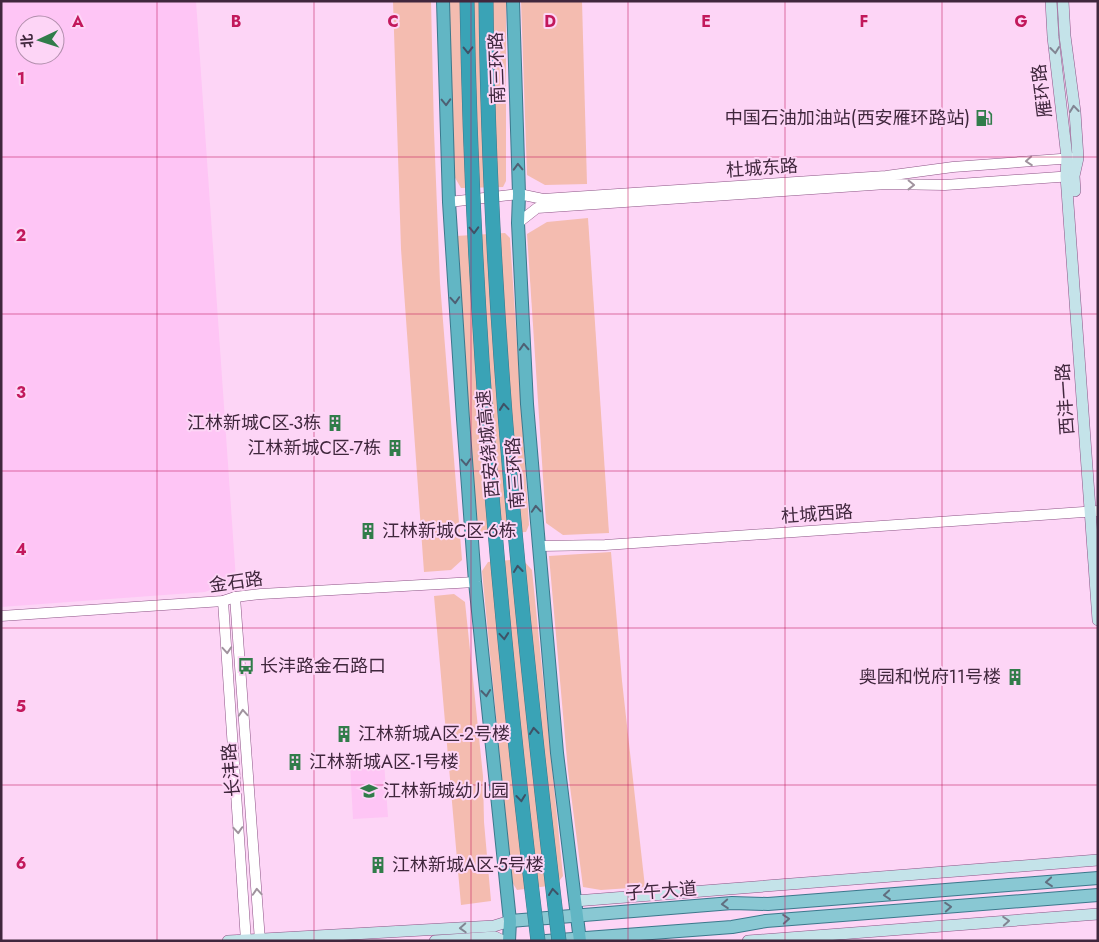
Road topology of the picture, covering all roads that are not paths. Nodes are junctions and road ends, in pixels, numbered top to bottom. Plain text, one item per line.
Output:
1 (443, 1) edge
2 (467, 1) edge
3 (486, 1) edge
4 (513, 1) edge
5 (1051, 1) edge
6 (1063, 1) edge
7 (1072, 158) junction
8 (1070, 176) junction
9 (518, 194) junction
10 (449, 202) junction
11 (518, 223) junction
12 (1095, 509) edge
13 (539, 546) junction
14 (475, 582) junction
15 (235, 597) junction
16 (224, 601) junction
17 (1, 616) edge
18 (1098, 620) edge
19 (1098, 860) edge
20 (1098, 878) edge
21 (1098, 895) edge
22 (575, 901) junction
23 (1098, 914) edge
24 (576, 915) junction
25 (510, 921) junction
26 (246, 940) edge
27 (260, 940) edge
28 (580, 940) edge
29 (228, 941) edge
30 (434, 941) edge
31 (503, 941) edge
32 (509, 941) edge
33 (538, 941) edge
34 (546, 941) edge
35 (559, 941) edge
36 (748, 941) edge

1 -> 10 highway
2 -> 33 highway, 西安绕城高速, bridge
35 -> 3 highway, 西安绕城高速, bridge
9 -> 4 highway, 南三环路
5 -> 7 main road, 雁环路
7 -> 6 main road, 雁环路
7 - 8 main road, 雁环路
7 -> 9 street, 杜城东路
11 -> 8 street, 杜城东路
8 - 12 main road, 西沣一路
9 - 10 street, 杜城东路
9 - 11 highway, 南三环路
10 -> 14 highway
13 -> 11 highway, 南三环路
12 - 13 street, 杜城西路
12 - 18 main road, 西沣一路
13 - 22 highway, 南三环路
14 - 15 street, 金石路
14 -> 25 highway
15 - 16 street, 金石路
27 -> 15 street, 长沣路
16 - 17 street, 金石路
16 -> 26 street, 长沣路
19 - 22 main road
20 -> 24 main road, 子午大道
28 -> 21 main road
22 - 24 highway, 南三环路
36 -> 23 main road
24 - 25 main road, 子午大道
24 - 28 highway, 南三环路
25 -> 27 main road, 子午大道
25 - 32 highway
26 - 27 main road, 子午大道
26 - 29 main road, 子午大道
28 - 34 main road
30 - 31 main road

